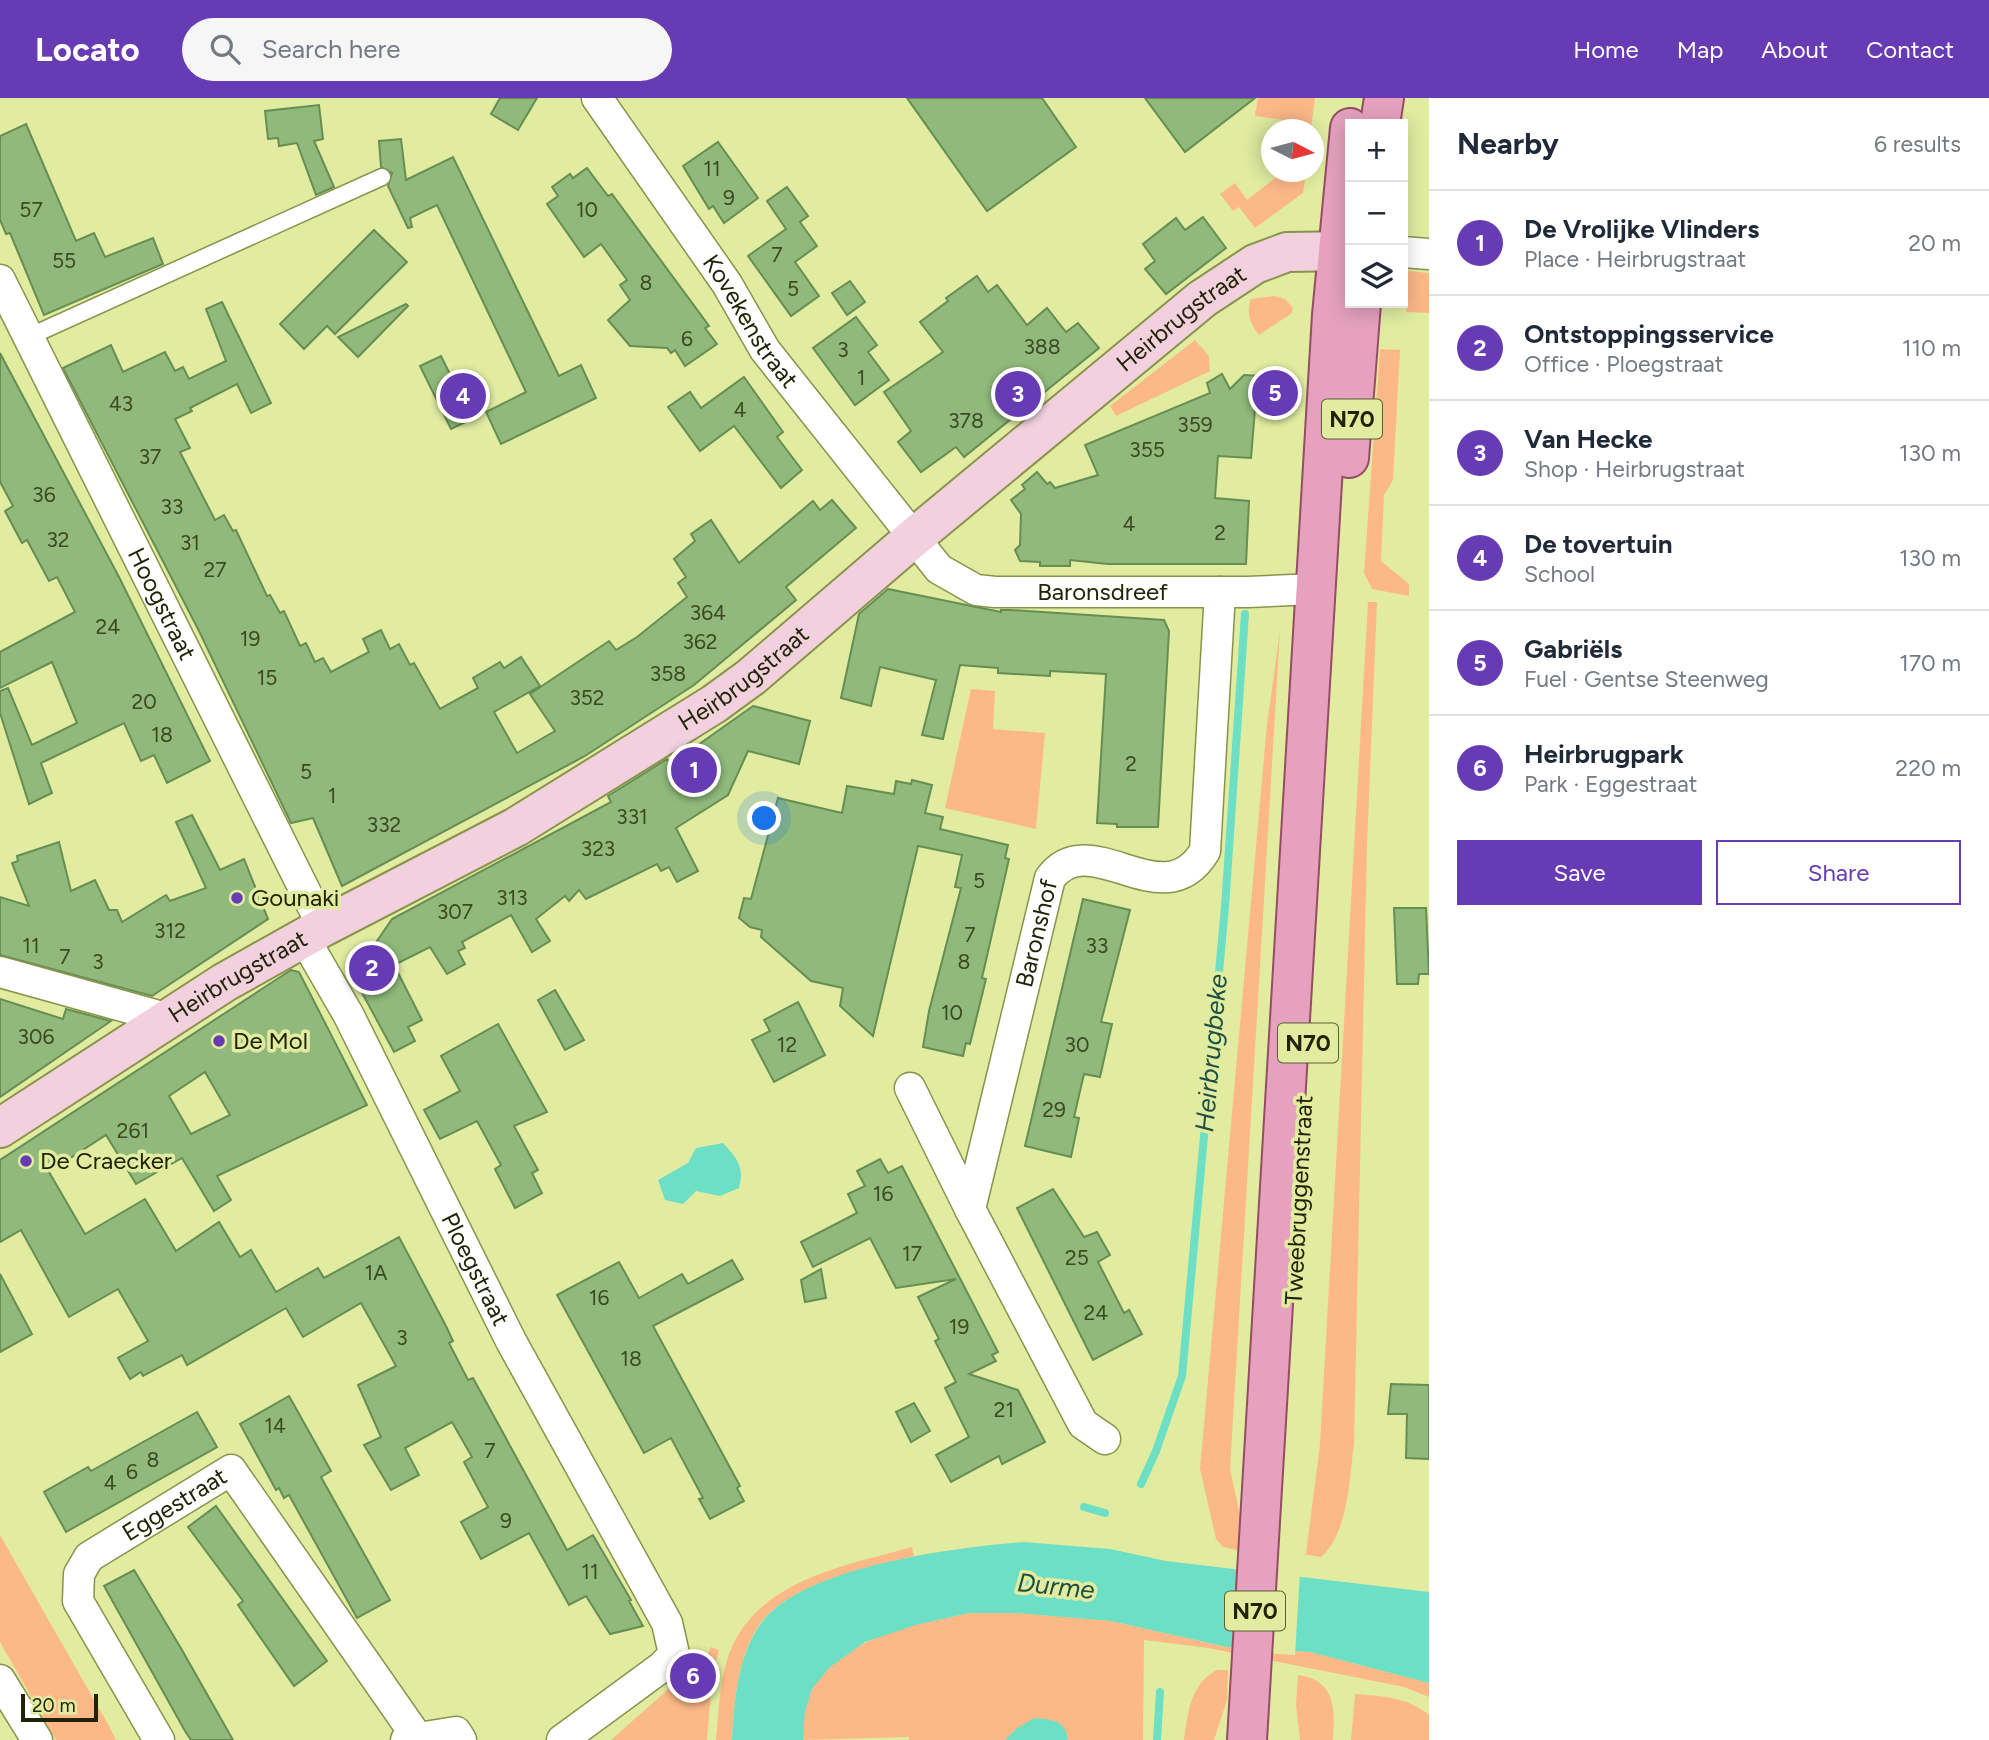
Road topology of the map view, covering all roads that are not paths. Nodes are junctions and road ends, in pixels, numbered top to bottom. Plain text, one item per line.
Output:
1 (597, 98) edge
2 (1354, 98) edge
3 (1384, 98) edge
4 (1351, 119) edge
5 (1381, 119) edge
6 (382, 177) dead end
7 (1347, 182) edge
8 (1343, 251) edge
9 (1408, 252) edge
10 (1429, 254) edge
11 (0, 280) edge
12 (1361, 308) edge
13 (26, 338) junction
14 (912, 539) junction
15 (1314, 589) junction
16 (1220, 592) junction
17 (314, 932) junction
18 (0, 972) edge
19 (169, 1018) junction
20 (910, 1088) dead end
21 (0, 1128) edge
22 (970, 1209) junction
23 (1105, 1439) dead end
24 (1269, 1551) junction
25 (1262, 1672) junction
26 (0, 1681) edge
27 (412, 1738) edge
28 (37, 1740) edge
29 (159, 1740) edge
30 (461, 1740) edge
31 (562, 1740) edge
32 (1247, 1740) edge
33 (1270, 1740) edge

1 - 14 street, Kovekenstraat
2 - 4 main road, N70
3 - 5 main road
6 - 13 lane
7 - 8 main road, N70
8 - 14 street, Heirbrugstraat
8 - 15 main road, N70
9 - 10 street
11 - 13 street, Hoogstraat
12 - 24 main road, Tweebruggenstraat / N70
13 - 17 street, Hoogstraat
14 - 16 street, Baronsdreef
14 - 17 street, Heirbrugstraat
15 - 16 street, Baronsdreef
15 - 24 main road, Tweebruggenstraat / N70
16 - 22 street, Baronshof
17 - 19 street, Heirbrugstraat
17 - 31 street, Ploegstraat
18 - 19 street
19 - 21 street, Heirbrugstraat
20 - 22 street
22 - 23 street
24 - 25 main road, Tweebruggenstraat / N70
25 - 32 main road, Tweebruggenstraat / N70
25 - 33 main road, Tweebruggenstraat / N70
26 - 28 street
27 - 29 street, Eggestraat
27 - 30 street, Eggestraat

